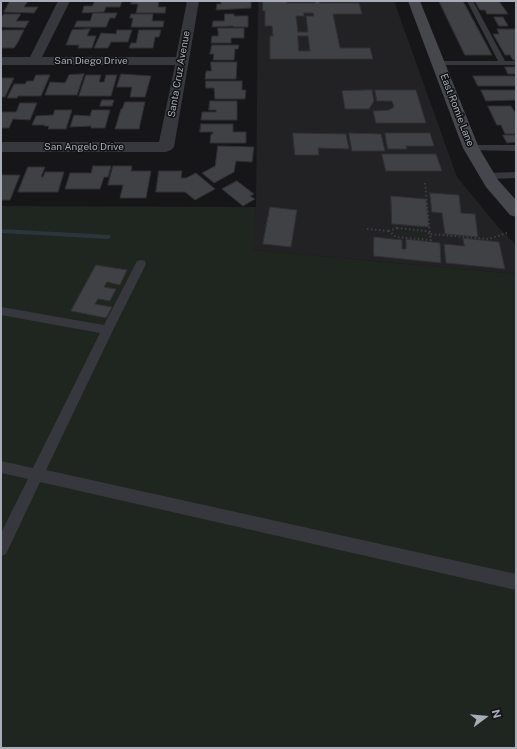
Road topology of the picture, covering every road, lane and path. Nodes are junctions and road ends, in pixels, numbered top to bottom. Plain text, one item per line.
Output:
1 (64, 1) edge
2 (193, 1) edge
3 (414, 1) edge
4 (470, 1) edge
5 (1, 61) edge
6 (34, 61) junction
7 (182, 61) junction
8 (439, 63) junction
9 (503, 63) junction
10 (516, 63) edge
11 (1, 147) edge
12 (166, 147) joint
13 (472, 148) junction
14 (516, 148) edge
15 (516, 175) edge
16 (488, 176) junction
17 (425, 183) dead end
18 (516, 211) edge
19 (367, 228) dead end
20 (389, 231) junction
21 (507, 233) dead end
22 (430, 234) junction
23 (141, 264) dead end
24 (1, 310) edge
25 (107, 330) junction
26 (1, 467) edge
27 (38, 475) junction
28 (1, 550) edge
29 (516, 582) edge

1 - 6 street
2 - 7 street, Santa Cruz Avenue
3 - 8 main road, East Romie Lane
4 - 9 lane
5 - 6 street, San Diego Drive
6 - 7 street, San Diego Drive
7 - 12 street, Santa Cruz Avenue
8 - 9 lane
8 - 13 main road, East Romie Lane
9 - 10 lane
11 - 12 street, San Angelo Drive
13 - 14 lane
13 - 16 main road, East Romie Lane
15 - 16 lane
16 - 18 main road, East Romie Lane
17 - 22 path
19 - 20 path
20 - 22 path
20 - 22 path
21 - 22 path
23 - 25 lane
24 - 25 lane
25 - 27 lane
26 - 27 lane
27 - 28 lane
27 - 29 lane

